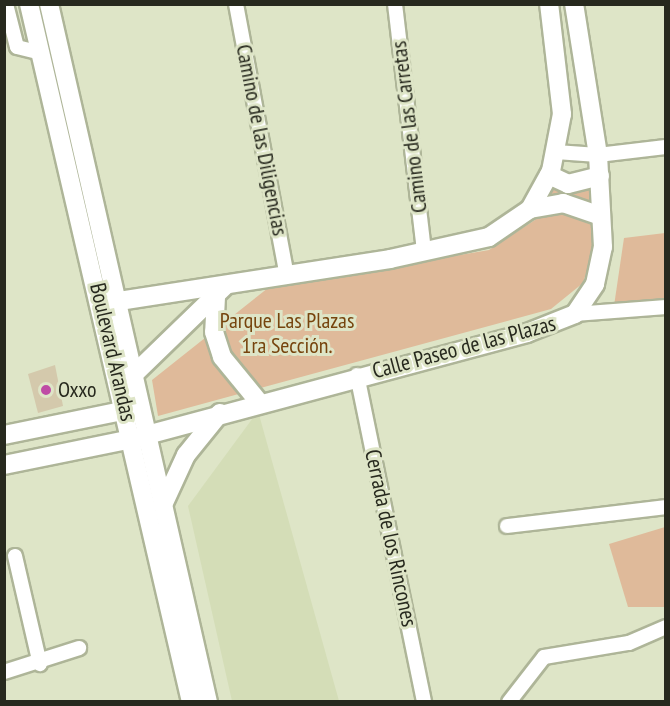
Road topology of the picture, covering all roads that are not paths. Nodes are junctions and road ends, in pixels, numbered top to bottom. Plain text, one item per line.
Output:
1 (6, 4) edge
2 (29, 4) edge
3 (49, 4) edge
4 (236, 4) edge
5 (395, 4) edge
6 (549, 4) edge
7 (574, 4) edge
8 (41, 53) junction
9 (666, 147) edge
10 (556, 152) junction
11 (597, 155) junction
12 (549, 176) junction
13 (600, 176) junction
14 (530, 209) junction
15 (601, 216) junction
16 (424, 250) junction
17 (287, 276) junction
18 (221, 291) junction
19 (119, 301) junction
20 (666, 307) edge
21 (575, 314) junction
22 (135, 374) junction
23 (357, 375) junction
24 (121, 386) junction
25 (258, 401) junction
26 (135, 408) junction
27 (221, 413) junction
28 (4, 435) edge
29 (141, 436) junction
30 (4, 465) edge
31 (163, 505) junction
32 (666, 507) edge
33 (507, 526) dead end
34 (15, 556) dead end
35 (666, 627) edge
36 (79, 648) dead end
37 (40, 664) junction
38 (4, 672) edge
39 (191, 702) edge
40 (208, 702) edge
41 (424, 702) edge
42 (509, 702) edge

1 - 8 street
2 - 8 street, Boulevard Arandas
3 - 19 street, Boulevard Arandas
4 - 17 street, Camino de las Diligencias
5 - 16 street, Camino de las Carretas
6 - 10 street
7 - 11 street, Calle Paseo de las Plazas
8 - 24 street, Boulevard Arandas
9 - 11 street
10 - 11 street
10 - 12 street
11 - 13 street, Calle Paseo de las Plazas
12 - 13 street
12 - 14 street
13 - 15 street, Calle Paseo de las Plazas
14 - 15 street
14 - 16 street
15 - 21 street, Calle Paseo de las Plazas
16 - 17 street
17 - 18 street
18 - 19 street
18 - 22 street
18 - 25 street
19 - 22 street, Boulevard Arandas
20 - 21 street
21 - 23 street, Calle Paseo de las Plazas
22 - 24 street
22 - 26 street, Boulevard Arandas
23 - 25 street, Calle Paseo de las Plazas
23 - 41 street, Cerrada de los Rincones
24 - 26 street, Boulevard Arandas
25 - 27 street, Calle Paseo de las Plazas
26 - 28 street
26 - 29 street, Boulevard Arandas
27 - 29 street, Calle Paseo de las Plazas
27 - 31 street
29 - 30 street, Calle Paseo de las Plazas
29 - 31 street, Boulevard Arandas
29 - 39 street, Boulevard Arandas
31 - 40 street, Boulevard Arandas
32 - 33 street
34 - 37 street
35 - 42 street
36 - 37 street
37 - 38 street

